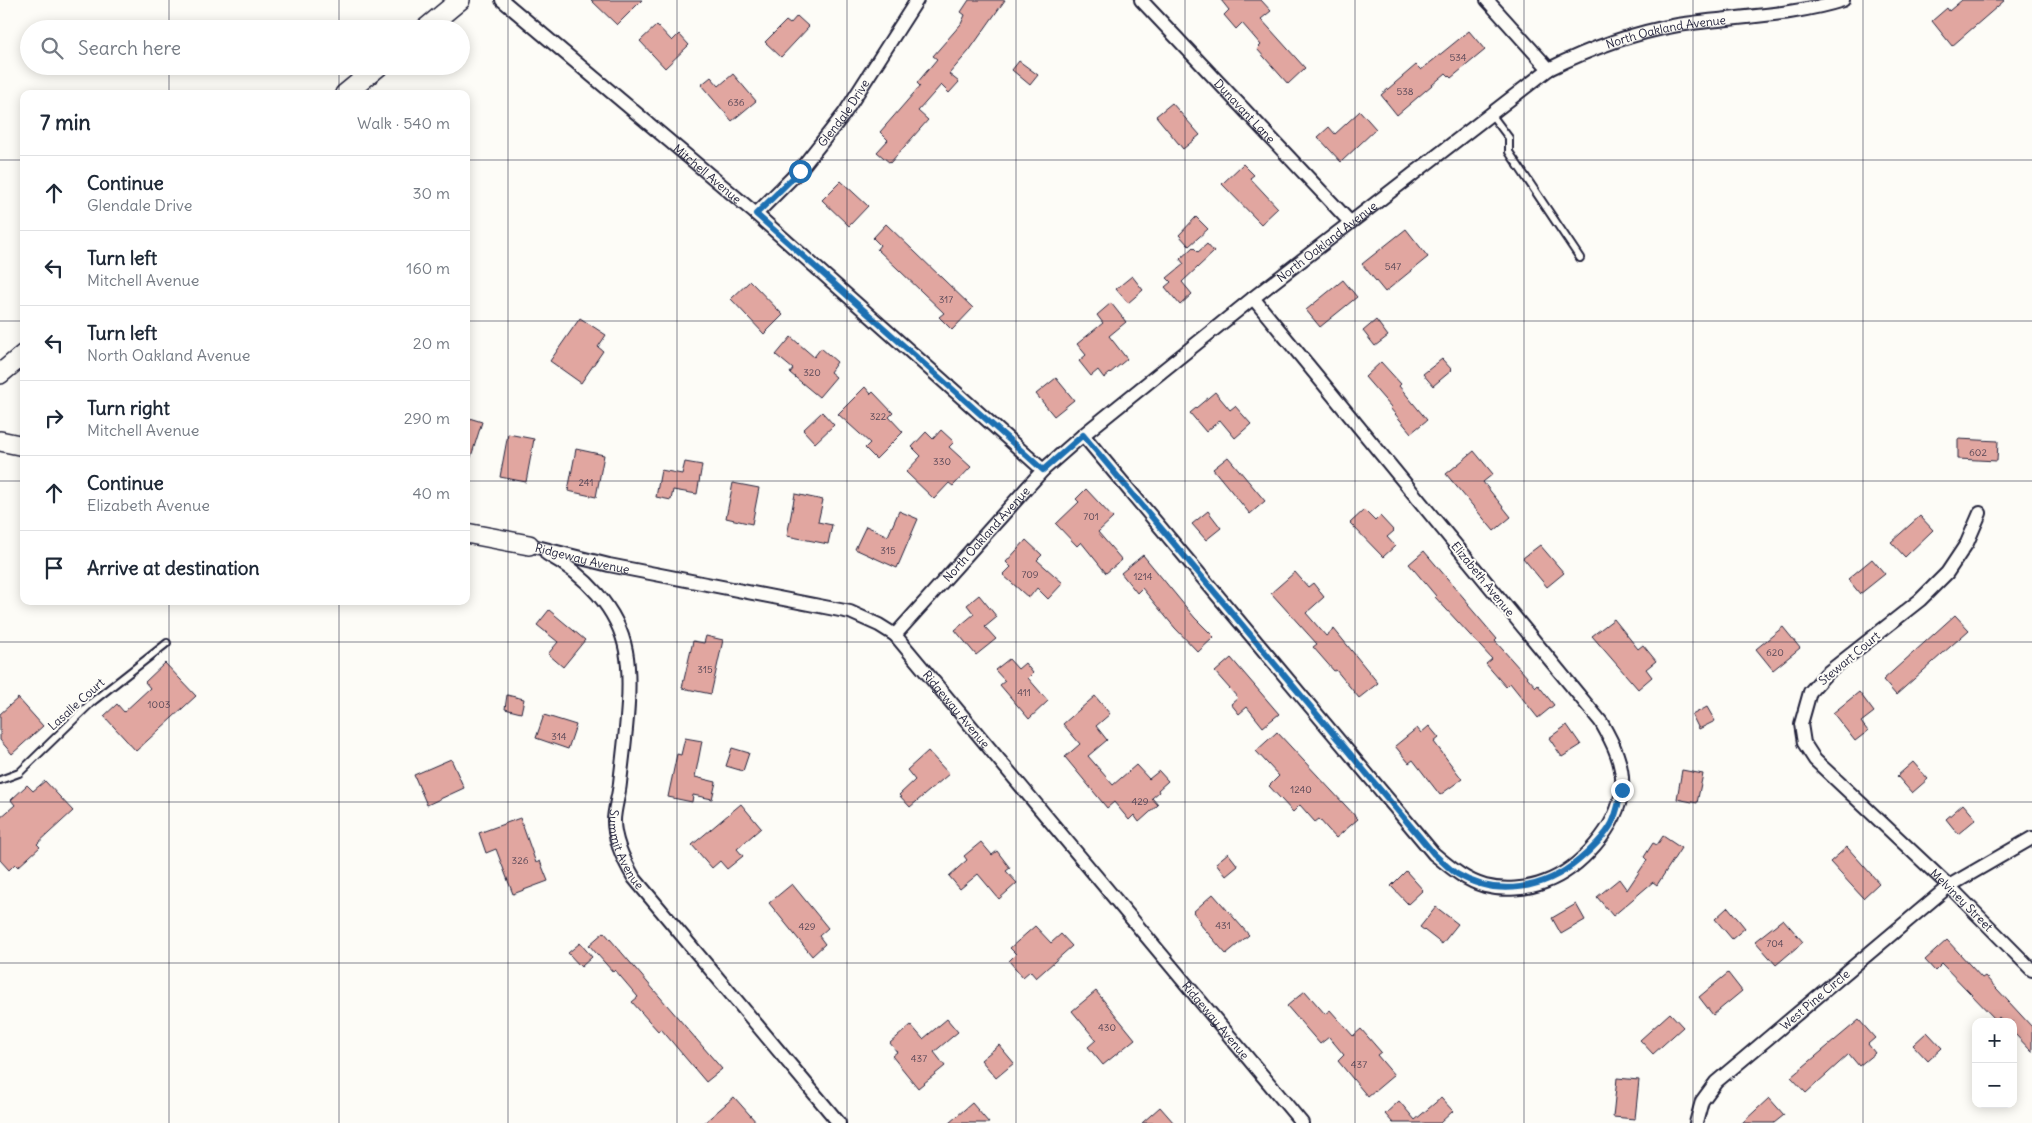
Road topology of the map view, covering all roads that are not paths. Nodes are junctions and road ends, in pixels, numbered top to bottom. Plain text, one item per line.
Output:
1 (460, 0) edge
2 (502, 0) edge
3 (917, 0) edge
4 (1141, 0) edge
5 (1487, 0) edge
6 (1844, 0) edge
7 (436, 20) edge
8 (1549, 69) junction
9 (368, 75) edge
10 (350, 90) edge
11 (1491, 114) junction
12 (756, 214) junction
13 (1350, 222) junction
14 (1580, 258) dead end
15 (1253, 298) junction
16 (20, 357) edge
17 (0, 374) edge
18 (1083, 435) junction
19 (0, 441) edge
20 (20, 445) edge
21 (1043, 470) junction
22 (1980, 513) dead end
23 (470, 534) edge
24 (529, 545) junction
25 (895, 635) junction
26 (167, 643) dead end
27 (0, 780) edge
28 (1890, 831) joint
29 (2032, 838) edge
30 (1949, 886) junction
31 (2032, 970) edge
32 (839, 1123) edge
33 (1302, 1123) edge
34 (1696, 1123) edge

1 - 7 street
2 - 12 street, Mitchell Avenue
3 - 12 street, Glendale Drive
4 - 13 street, Dunavant Lane
5 - 8 street
6 - 8 street, North Oakland Avenue
8 - 11 street, North Oakland Avenue
9 - 10 street
11 - 13 street, North Oakland Avenue
11 - 14 lane
12 - 21 street, Mitchell Avenue
13 - 15 street, North Oakland Avenue
15 - 18 street, North Oakland Avenue
15 - 18 street, Elizabeth Avenue
16 - 17 street
18 - 21 street, North Oakland Avenue
19 - 20 street
21 - 25 street, North Oakland Avenue
22 - 28 street, Stewart Court
23 - 24 street, Ridgeway Avenue
24 - 25 street, Ridgeway Avenue
24 - 32 street, Summit Avenue
25 - 33 street, Ridgeway Avenue
26 - 27 lane, Lasalle Court
28 - 30 street, Melviney Street
29 - 30 street, West Pine Circle
30 - 31 street, Melviney Street
30 - 34 street, West Pine Circle

